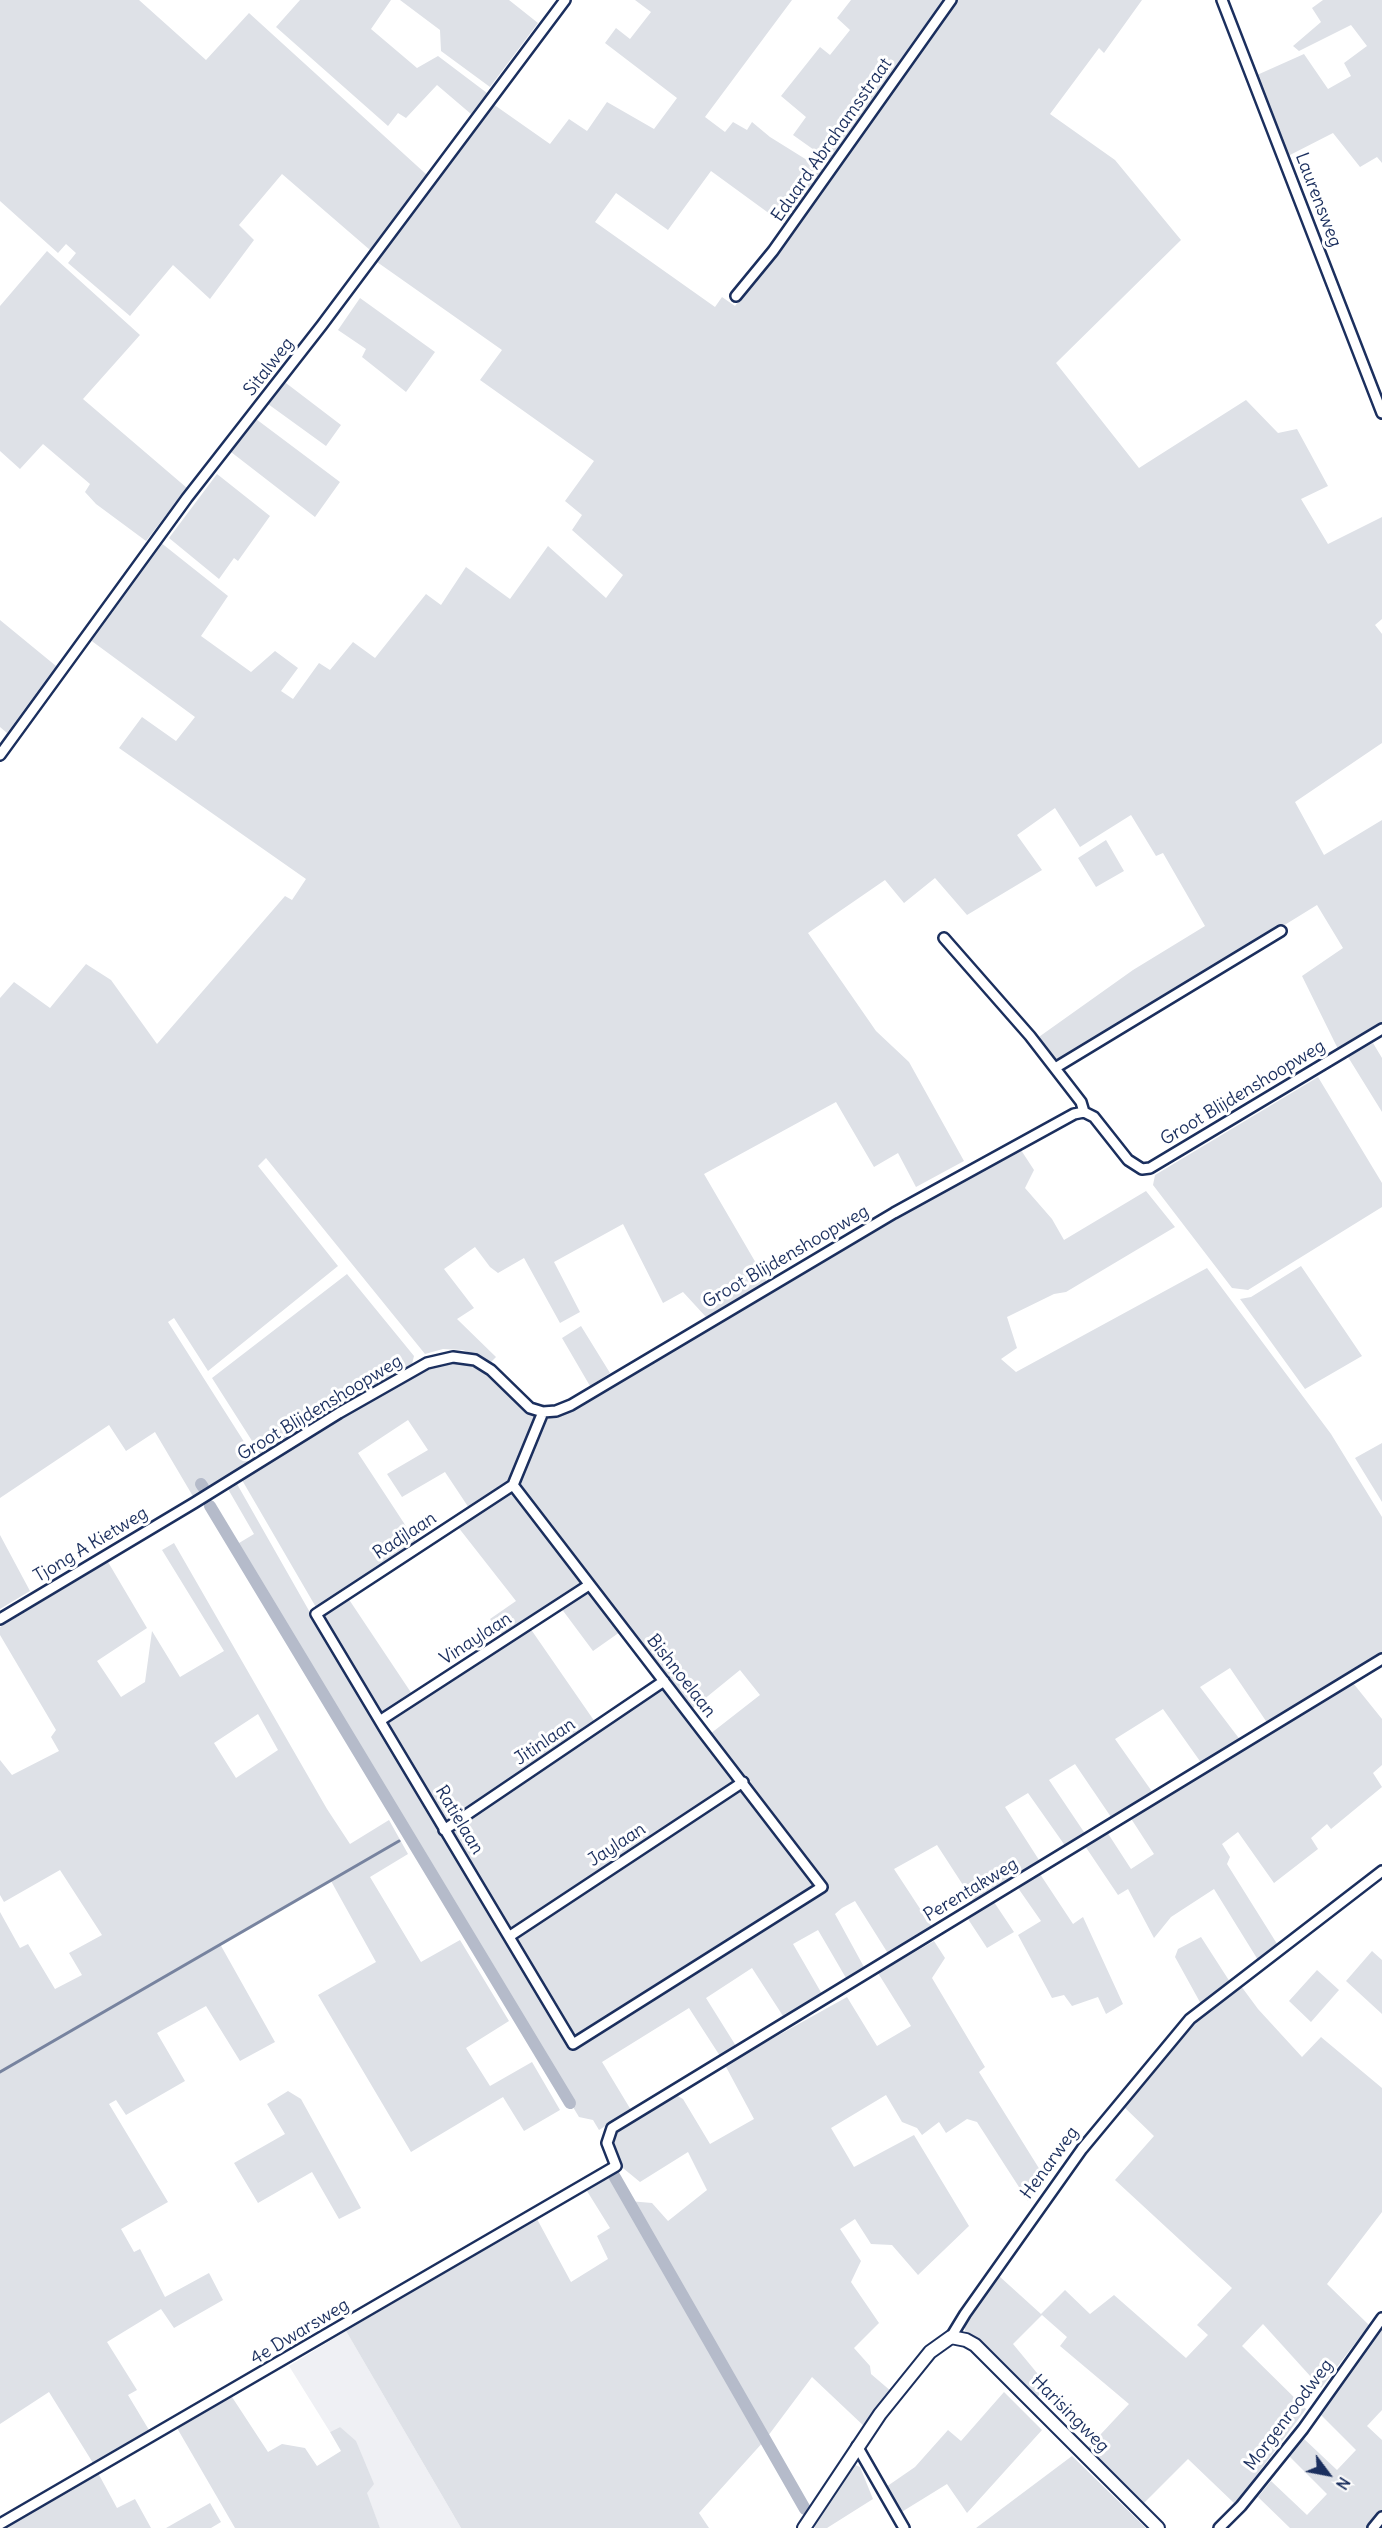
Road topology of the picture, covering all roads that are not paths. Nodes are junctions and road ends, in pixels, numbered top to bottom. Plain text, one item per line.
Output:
1 (565, 0) edge
2 (951, 0) edge
3 (1222, 0) edge
4 (736, 296) dead end
5 (1382, 413) edge
6 (0, 754) edge
7 (1281, 931) dead end
8 (944, 938) dead end
9 (1382, 1029) edge
10 (1055, 1068) junction
11 (1084, 1112) junction
12 (543, 1412) junction
13 (513, 1485) junction
14 (198, 1501) joint
15 (589, 1585) junction
16 (316, 1614) joint
17 (0, 1618) edge
18 (1382, 1659) edge
19 (664, 1681) junction
20 (381, 1720) junction
21 (743, 1782) junction
22 (444, 1830) junction
23 (1382, 1871) edge
24 (510, 1936) junction
25 (573, 2044) joint
26 (616, 2166) joint
27 (1382, 2318) edge
28 (951, 2337) junction
29 (857, 2446) junction
30 (1382, 2517) edge
31 (0, 2524) edge
32 (804, 2528) edge
33 (904, 2528) edge
34 (1158, 2528) edge
35 (1219, 2528) edge
36 (1373, 2528) edge

1 - 6 street, Sitalweg
2 - 4 street, Eduard Abrahamsstraat
3 - 5 street, Laurensweg
7 - 10 street
8 - 10 street
9 - 11 street, Groot Blijdenshoopweg
10 - 11 street
11 - 12 street, Groot Blijdenshoopweg
12 - 13 street
12 - 14 street, Groot Blijdenshoopweg
13 - 15 street, Bishnoelaan
13 - 16 street, Radjlaan
14 - 17 street, Tjong A Kietweg
15 - 19 street, Bishnoelaan
15 - 20 street, Vinaylaan
16 - 20 street, Ratielaan
18 - 26 street, Perentakweg
19 - 21 street, Bishnoelaan
19 - 22 street, Jitinlaan
20 - 22 street, Ratielaan
21 - 24 street, Jaylaan
21 - 25 street, Bishnoelaan
22 - 24 street, Ratielaan
23 - 28 street, Henarweg
24 - 25 street, Ratielaan
26 - 31 street, 4e Dwarsweg
27 - 35 street, Morgenroodweg
28 - 29 street, Henarweg
28 - 34 street, Harisingweg
29 - 32 street, Henarweg
29 - 33 street
30 - 36 street

